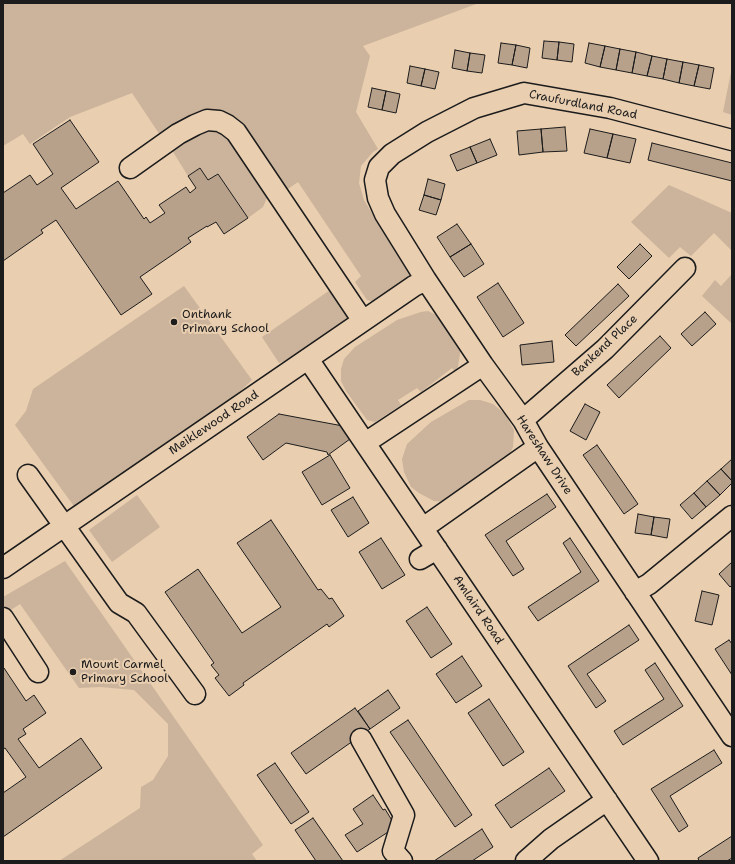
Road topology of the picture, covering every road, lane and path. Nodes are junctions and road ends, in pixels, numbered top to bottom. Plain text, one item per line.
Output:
1 (732, 140) edge
2 (379, 167) joint
3 (130, 168) dead end
4 (685, 268) dead end
5 (426, 280) junction
6 (363, 321) junction
7 (308, 359) junction
8 (483, 365) junction
9 (523, 420) junction
10 (365, 443) junction
11 (538, 447) junction
12 (28, 474) dead end
13 (732, 516) edge
14 (64, 526) junction
15 (423, 528) junction
16 (437, 549) junction
17 (420, 560) dead end
18 (3, 568) edge
19 (635, 592) junction
20 (3, 618) edge
21 (38, 672) dead end
22 (195, 694) dead end
23 (732, 736) edge
24 (361, 739) dead end
25 (607, 800) junction
26 (402, 861) edge
27 (526, 861) edge
28 (648, 861) edge

1 - 2 street, Craufurdland Road
2 - 5 street, Hareshaw Drive
3 - 6 street
4 - 9 street, Bankend Place
5 - 6 street, Meiklewood Road
5 - 8 street, Hareshaw Drive
6 - 7 street, Meiklewood Road
7 - 10 street, Amlaird Road
7 - 14 street, Meiklewood Road
8 - 9 street, Hareshaw Drive
8 - 10 street
9 - 11 street, Hareshaw Drive
10 - 15 street, Amlaird Road
11 - 15 street
11 - 19 street, Hareshaw Drive
12 - 14 street
13 - 19 street
14 - 18 street, Meiklewood Road
14 - 22 street
15 - 16 street, Amlaird Road
16 - 17 street
16 - 25 street, Amlaird Road
19 - 23 street, Hareshaw Drive
20 - 21 street
24 - 26 street
25 - 27 street
25 - 28 street, Amlaird Road

